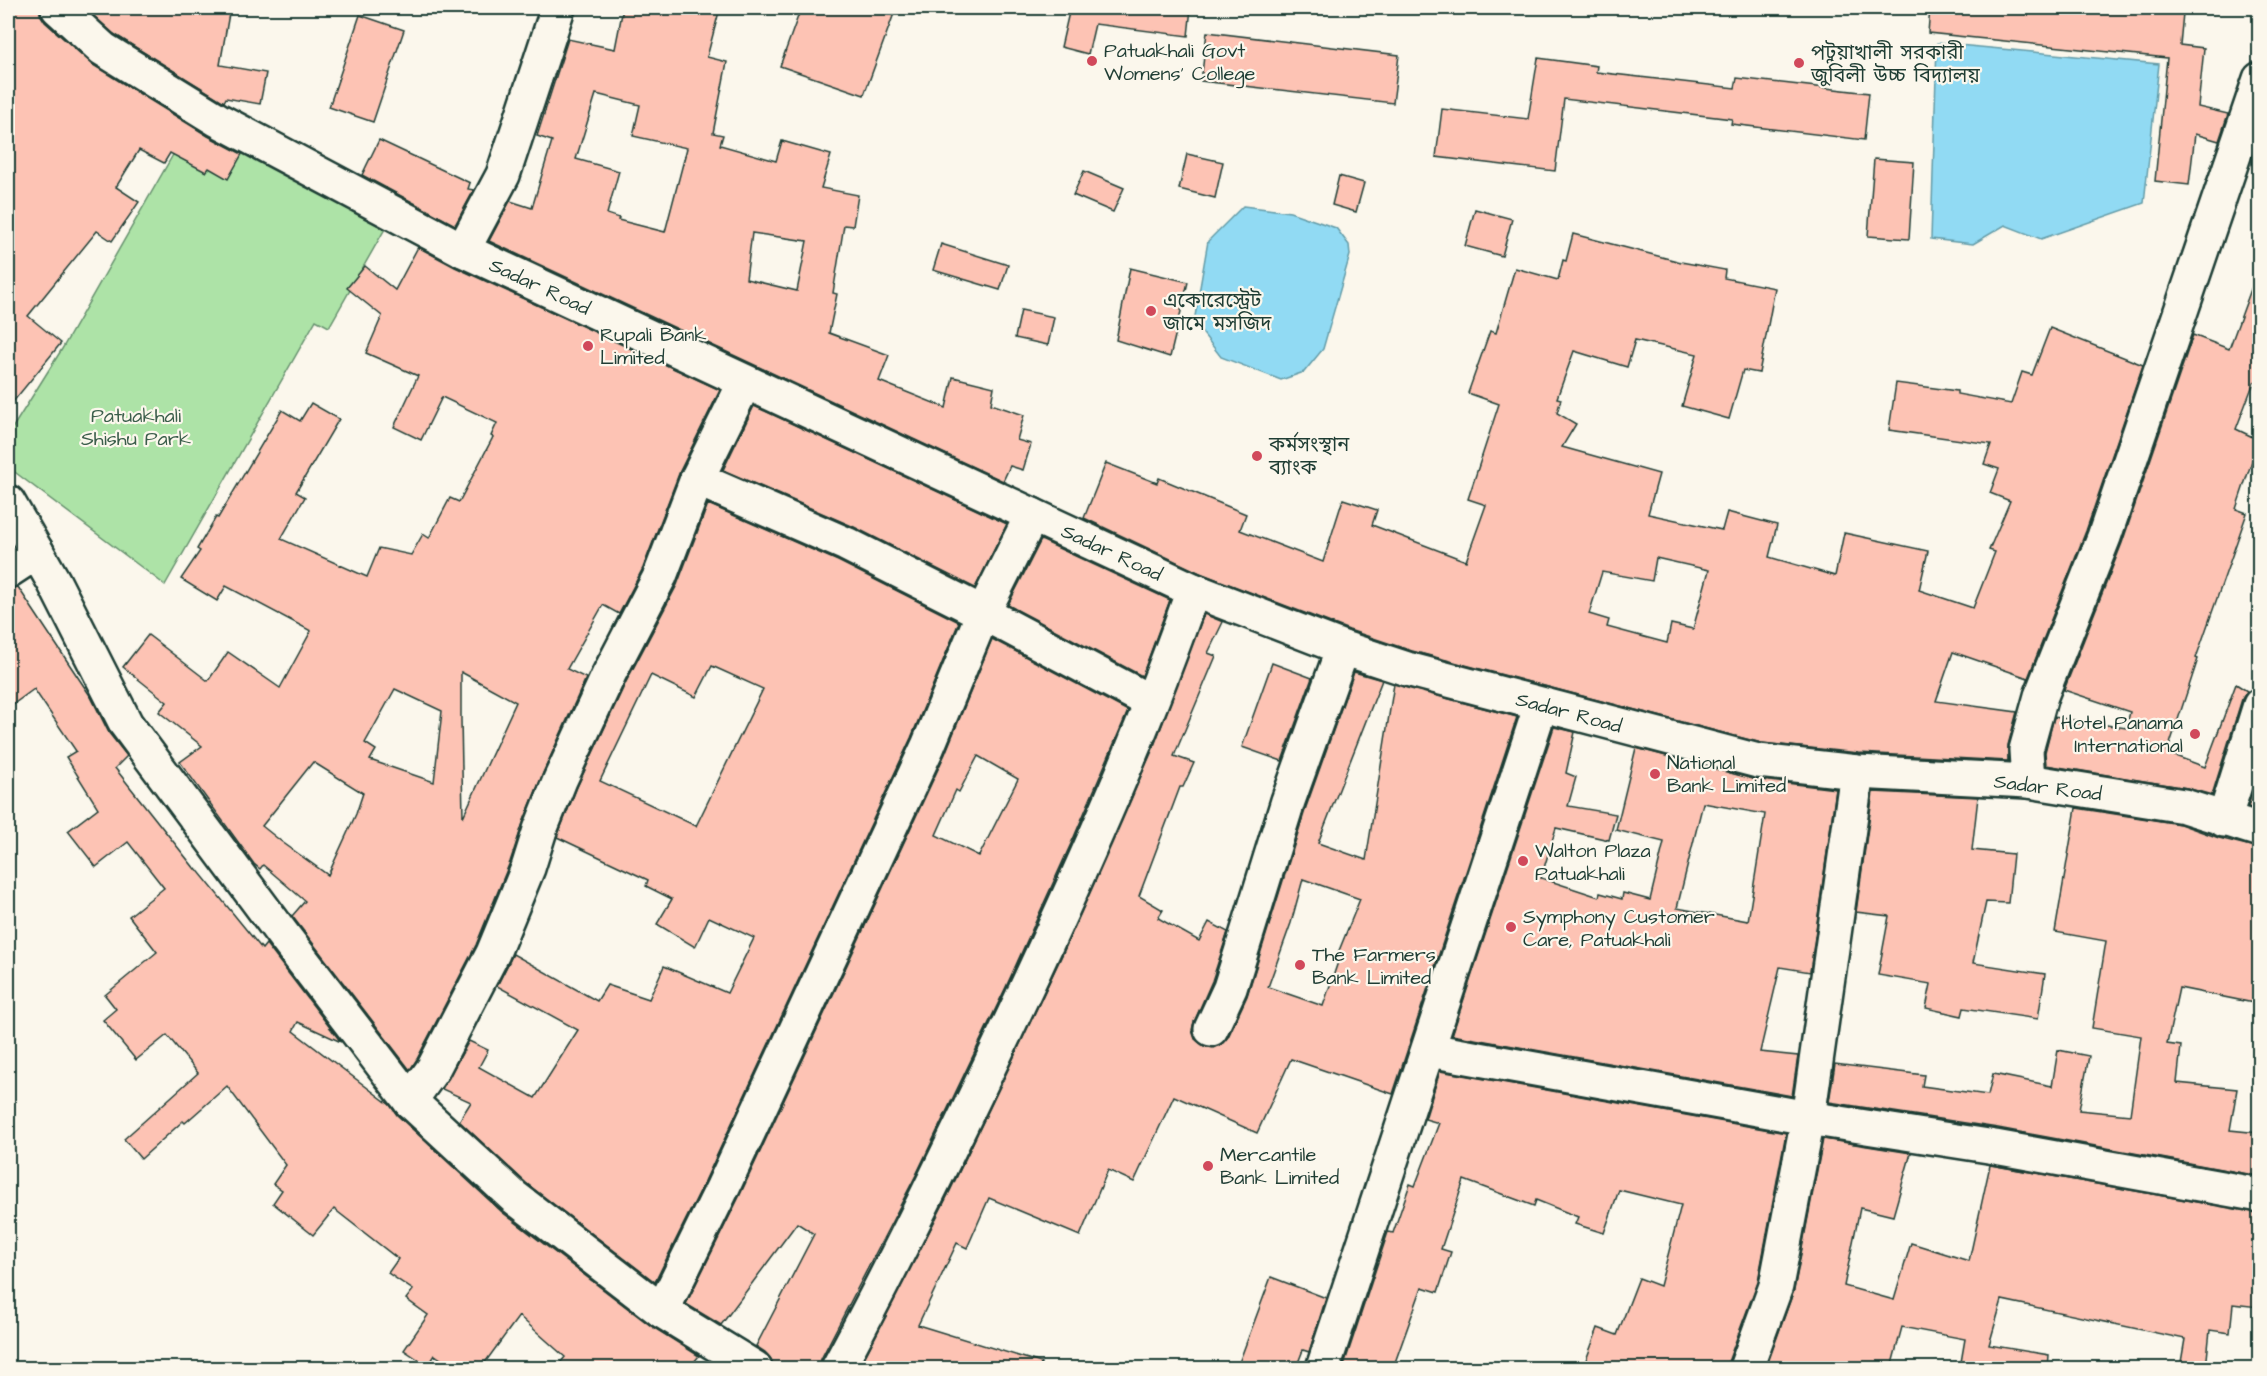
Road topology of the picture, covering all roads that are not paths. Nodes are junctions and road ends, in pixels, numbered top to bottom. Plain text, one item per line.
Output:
1 (58, 8) edge
2 (558, 8) edge
3 (2259, 79) edge
4 (463, 250) junction
5 (745, 382) junction
6 (697, 479) junction
7 (8, 502) edge
8 (1032, 515) junction
9 (37, 552) junction
10 (8, 571) edge
11 (1193, 590) junction
12 (983, 613) junction
13 (1343, 648) junction
14 (1151, 702) junction
15 (1541, 705) junction
16 (2259, 705) edge
17 (1857, 772) junction
18 (2028, 781) junction
19 (2224, 820) junction
20 (2259, 830) edge
21 (1211, 1029) dead end
22 (1429, 1050) junction
23 (410, 1101) junction
24 (1808, 1118) junction
25 (2259, 1195) edge
26 (662, 1311) junction
27 (755, 1368) edge
28 (838, 1368) edge
29 (1323, 1368) edge
30 (1746, 1368) edge

1 - 4 street, Sadar Road
2 - 4 street
3 - 18 street
4 - 5 street, Sadar Road
5 - 6 street
5 - 8 street, Sadar Road
6 - 12 street
6 - 23 street
7 - 9 street
8 - 11 street, Sadar Road
8 - 12 street
9 - 10 street
9 - 23 street
11 - 13 street, Sadar Road
11 - 14 street
12 - 14 street
12 - 26 street
13 - 15 street, Sadar Road
13 - 21 street
14 - 28 street
15 - 17 street, Sadar Road
15 - 22 street
16 - 19 street
17 - 18 street, Sadar Road
17 - 24 street
18 - 19 street, Sadar Road
19 - 20 street, Sadar Road
22 - 24 street
22 - 29 street
23 - 26 street
24 - 25 street
24 - 30 street
26 - 27 street

